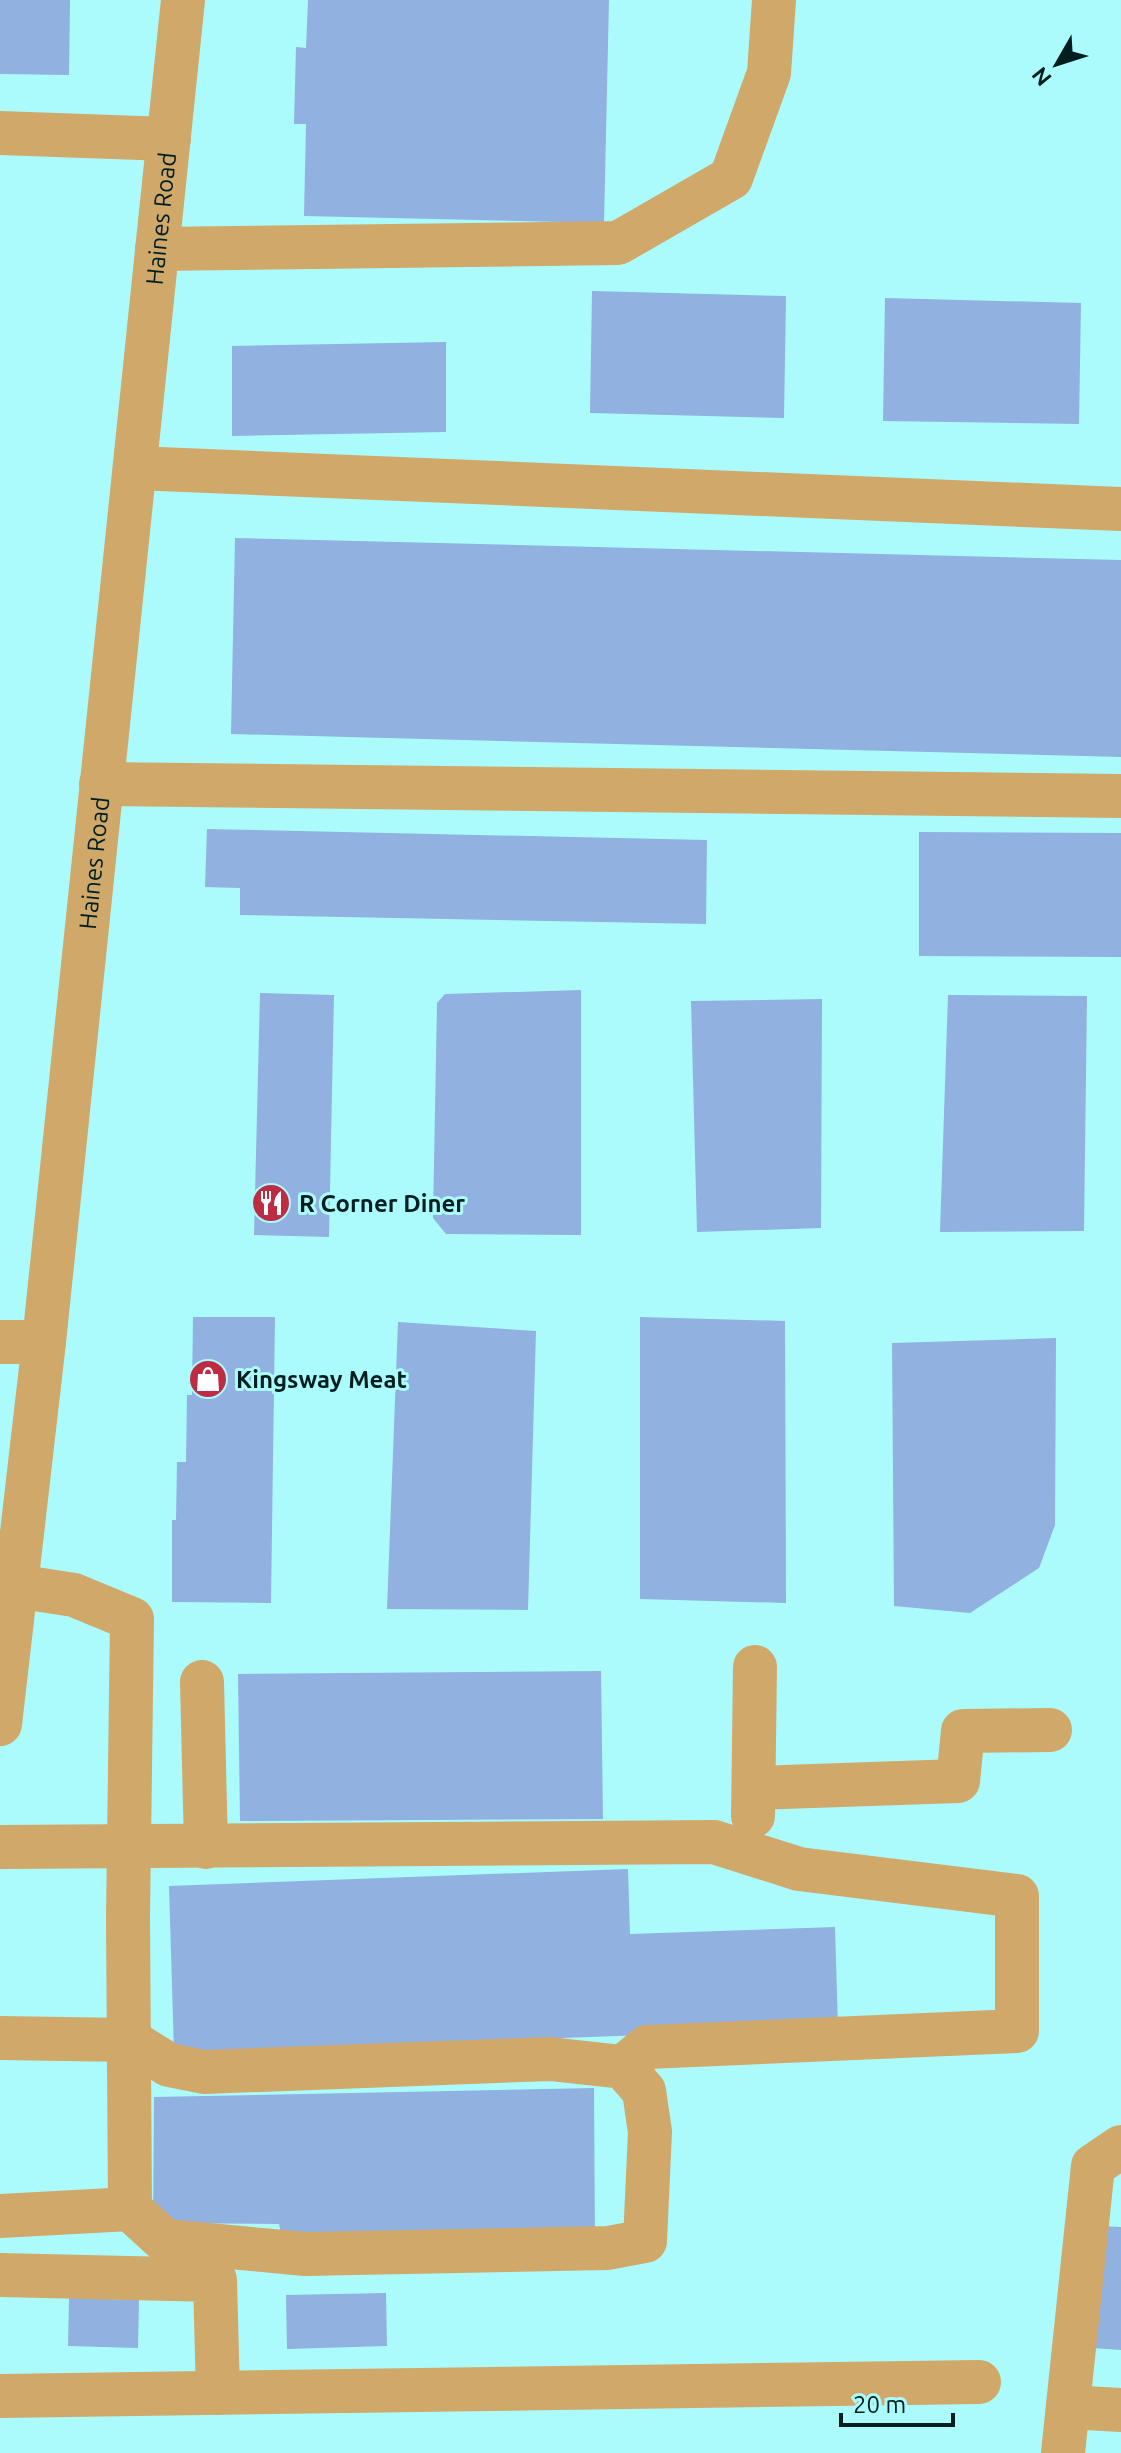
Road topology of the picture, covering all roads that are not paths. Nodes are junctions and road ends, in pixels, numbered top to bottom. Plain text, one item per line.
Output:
1 (183, 0) edge
2 (774, 0) edge
3 (0, 133) edge
4 (169, 139) junction
5 (157, 249) junction
6 (135, 468) junction
7 (1121, 509) edge
8 (101, 784) junction
9 (1121, 796) edge
10 (0, 1342) edge
11 (44, 1342) junction
12 (16, 1586) junction
13 (755, 1667) dead end
14 (202, 1682) dead end
15 (0, 1724) edge
16 (1050, 1730) dead end
17 (754, 1788) junction
18 (0, 1847) edge
19 (129, 1847) junction
20 (206, 1847) junction
21 (753, 1854) junction
22 (0, 2038) edge
23 (129, 2040) junction
24 (623, 2067) junction
25 (1121, 2147) edge
26 (130, 2209) junction
27 (0, 2216) edge
28 (0, 2275) edge
29 (979, 2382) dead end
30 (218, 2393) junction
31 (0, 2396) edge
32 (1068, 2407) junction
33 (1121, 2410) edge
34 (1063, 2453) edge

1 - 4 street, Haines Road
2 - 5 street
3 - 4 street
4 - 5 street, Haines Road
5 - 6 street, Haines Road
6 - 7 street
6 - 8 street, Haines Road
8 - 9 street
8 - 11 street, Haines Road
10 - 11 street
11 - 12 street, Haines Road
12 - 15 street, Haines Road
12 - 19 street
13 - 17 street
14 - 20 street
16 - 17 street
17 - 21 street
18 - 19 street
19 - 20 street
19 - 23 street
20 - 21 street
21 - 24 street
22 - 23 street
23 - 24 street
23 - 26 street
24 - 26 street
25 - 32 street
26 - 27 street
28 - 30 street
29 - 30 street
30 - 31 street
32 - 33 street
32 - 34 street

